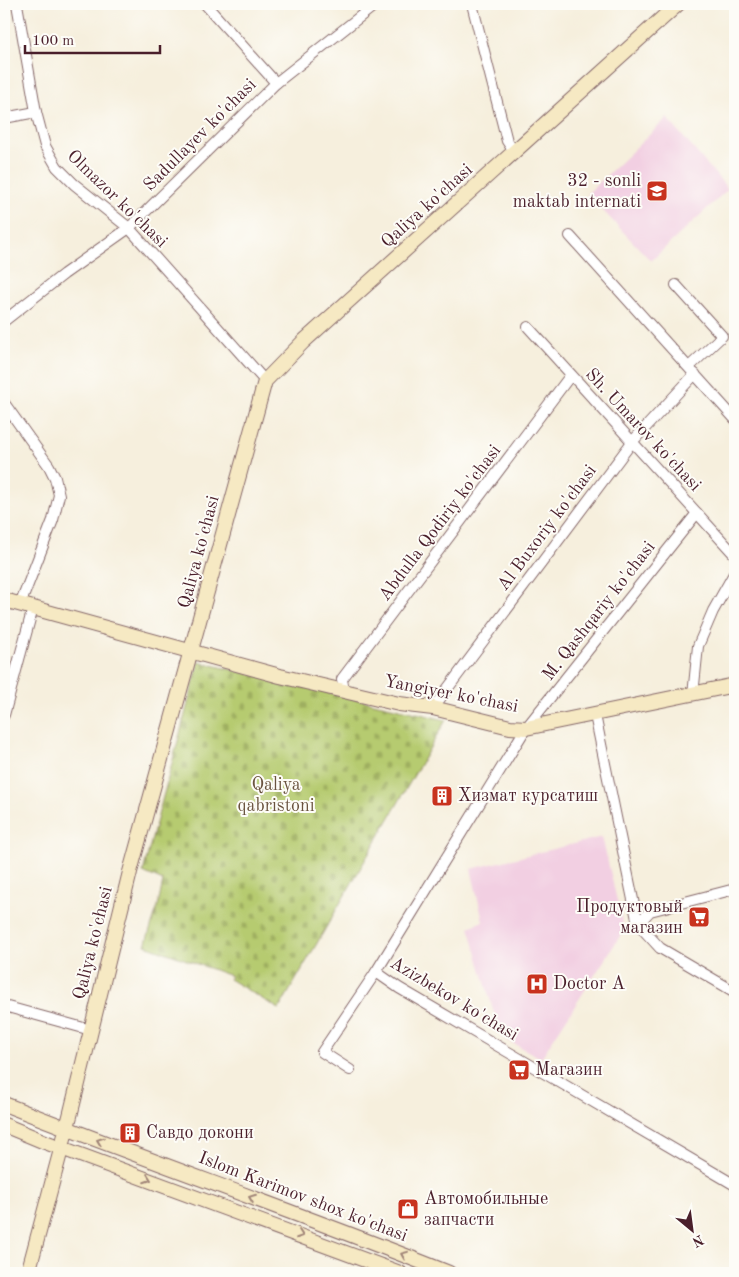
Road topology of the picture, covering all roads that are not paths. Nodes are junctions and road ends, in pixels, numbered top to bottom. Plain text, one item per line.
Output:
1 (17, 4) edge
2 (205, 4) edge
3 (376, 4) edge
4 (472, 4) edge
5 (678, 4) edge
6 (276, 83) junction
7 (36, 112) junction
8 (4, 118) edge
9 (515, 153) junction
10 (128, 228) junction
11 (570, 236) dead end
12 (676, 285) dead end
13 (4, 321) edge
14 (528, 327) dead end
15 (692, 370) junction
16 (570, 376) junction
17 (265, 381) junction
18 (4, 403) edge
19 (735, 419) edge
20 (632, 442) junction
21 (697, 513) junction
22 (735, 555) edge
23 (735, 572) edge
24 (4, 600) edge
25 (26, 606) junction
26 (191, 652) junction
27 (735, 685) edge
28 (344, 691) junction
29 (693, 695) junction
30 (433, 708) junction
31 (4, 715) edge
32 (595, 715) junction
33 (526, 728) junction
34 (735, 889) edge
35 (638, 924) junction
36 (376, 972) junction
37 (735, 992) edge
38 (4, 1006) edge
39 (91, 1030) junction
40 (350, 1070) dead end
41 (4, 1104) edge
42 (4, 1125) edge
43 (67, 1129) junction
44 (61, 1147) junction
45 (735, 1185) edge
46 (28, 1273) edge
47 (400, 1273) edge
48 (449, 1273) edge

1 - 7 street, Olmazor ko'chasi
2 - 6 street, Sadullayev ko'chasi
3 - 6 street, Sadullayev ko'chasi
4 - 9 street
5 - 9 main road, Qaliya ko'chasi
6 - 10 street, Sadullayev ko'chasi
7 - 8 street
7 - 10 street, Olmazor ko'chasi
9 - 17 main road, Qaliya ko'chasi
10 - 13 street, Sadullayev ko'chasi
10 - 17 street, Olmazor ko'chasi
11 - 15 street
12 - 15 street, Al Buxoriy ko'chasi
14 - 16 street, Sh. Umarov ko'chasi
15 - 19 street
15 - 20 street, Al Buxoriy ko'chasi
16 - 20 street, Sh. Umarov ko'chasi
16 - 28 street, Abdulla Qodiriy ko'chasi
17 - 26 main road, Qaliya ko'chasi
18 - 25 street
20 - 21 street, Sh. Umarov ko'chasi
20 - 30 street, Al Buxoriy ko'chasi
21 - 22 street, Sh. Umarov ko'chasi
21 - 33 street, M. Qashqariy ko'chasi
23 - 29 street
24 - 25 main road, Yangiyer ko'chasi
25 - 26 main road, Yangiyer ko'chasi
25 - 31 street
26 - 28 main road, Yangiyer ko'chasi
26 - 39 main road, Qaliya ko'chasi
27 - 29 main road, Yangiyer ko'chasi
28 - 30 main road, Yangiyer ko'chasi
29 - 32 main road, Yangiyer ko'chasi
30 - 33 main road, Yangiyer ko'chasi
32 - 33 main road, Yangiyer ko'chasi
32 - 35 street
33 - 36 street, Azizbekov ko'chasi
34 - 35 street
35 - 37 street
36 - 40 street
36 - 45 street, Azizbekov ko'chasi
38 - 39 street
39 - 43 main road, Qaliya ko'chasi
41 - 43 main road, Islom Karimov shox ko'chasi
42 - 44 main road, Islom Karimov shox ko'chasi
43 - 44 main road, Qaliya ko'chasi
48 -> 43 main road, Islom Karimov shox ko'chasi
44 - 46 main road, Qaliya ko'chasi
44 -> 47 main road, Islom Karimov shox ko'chasi

